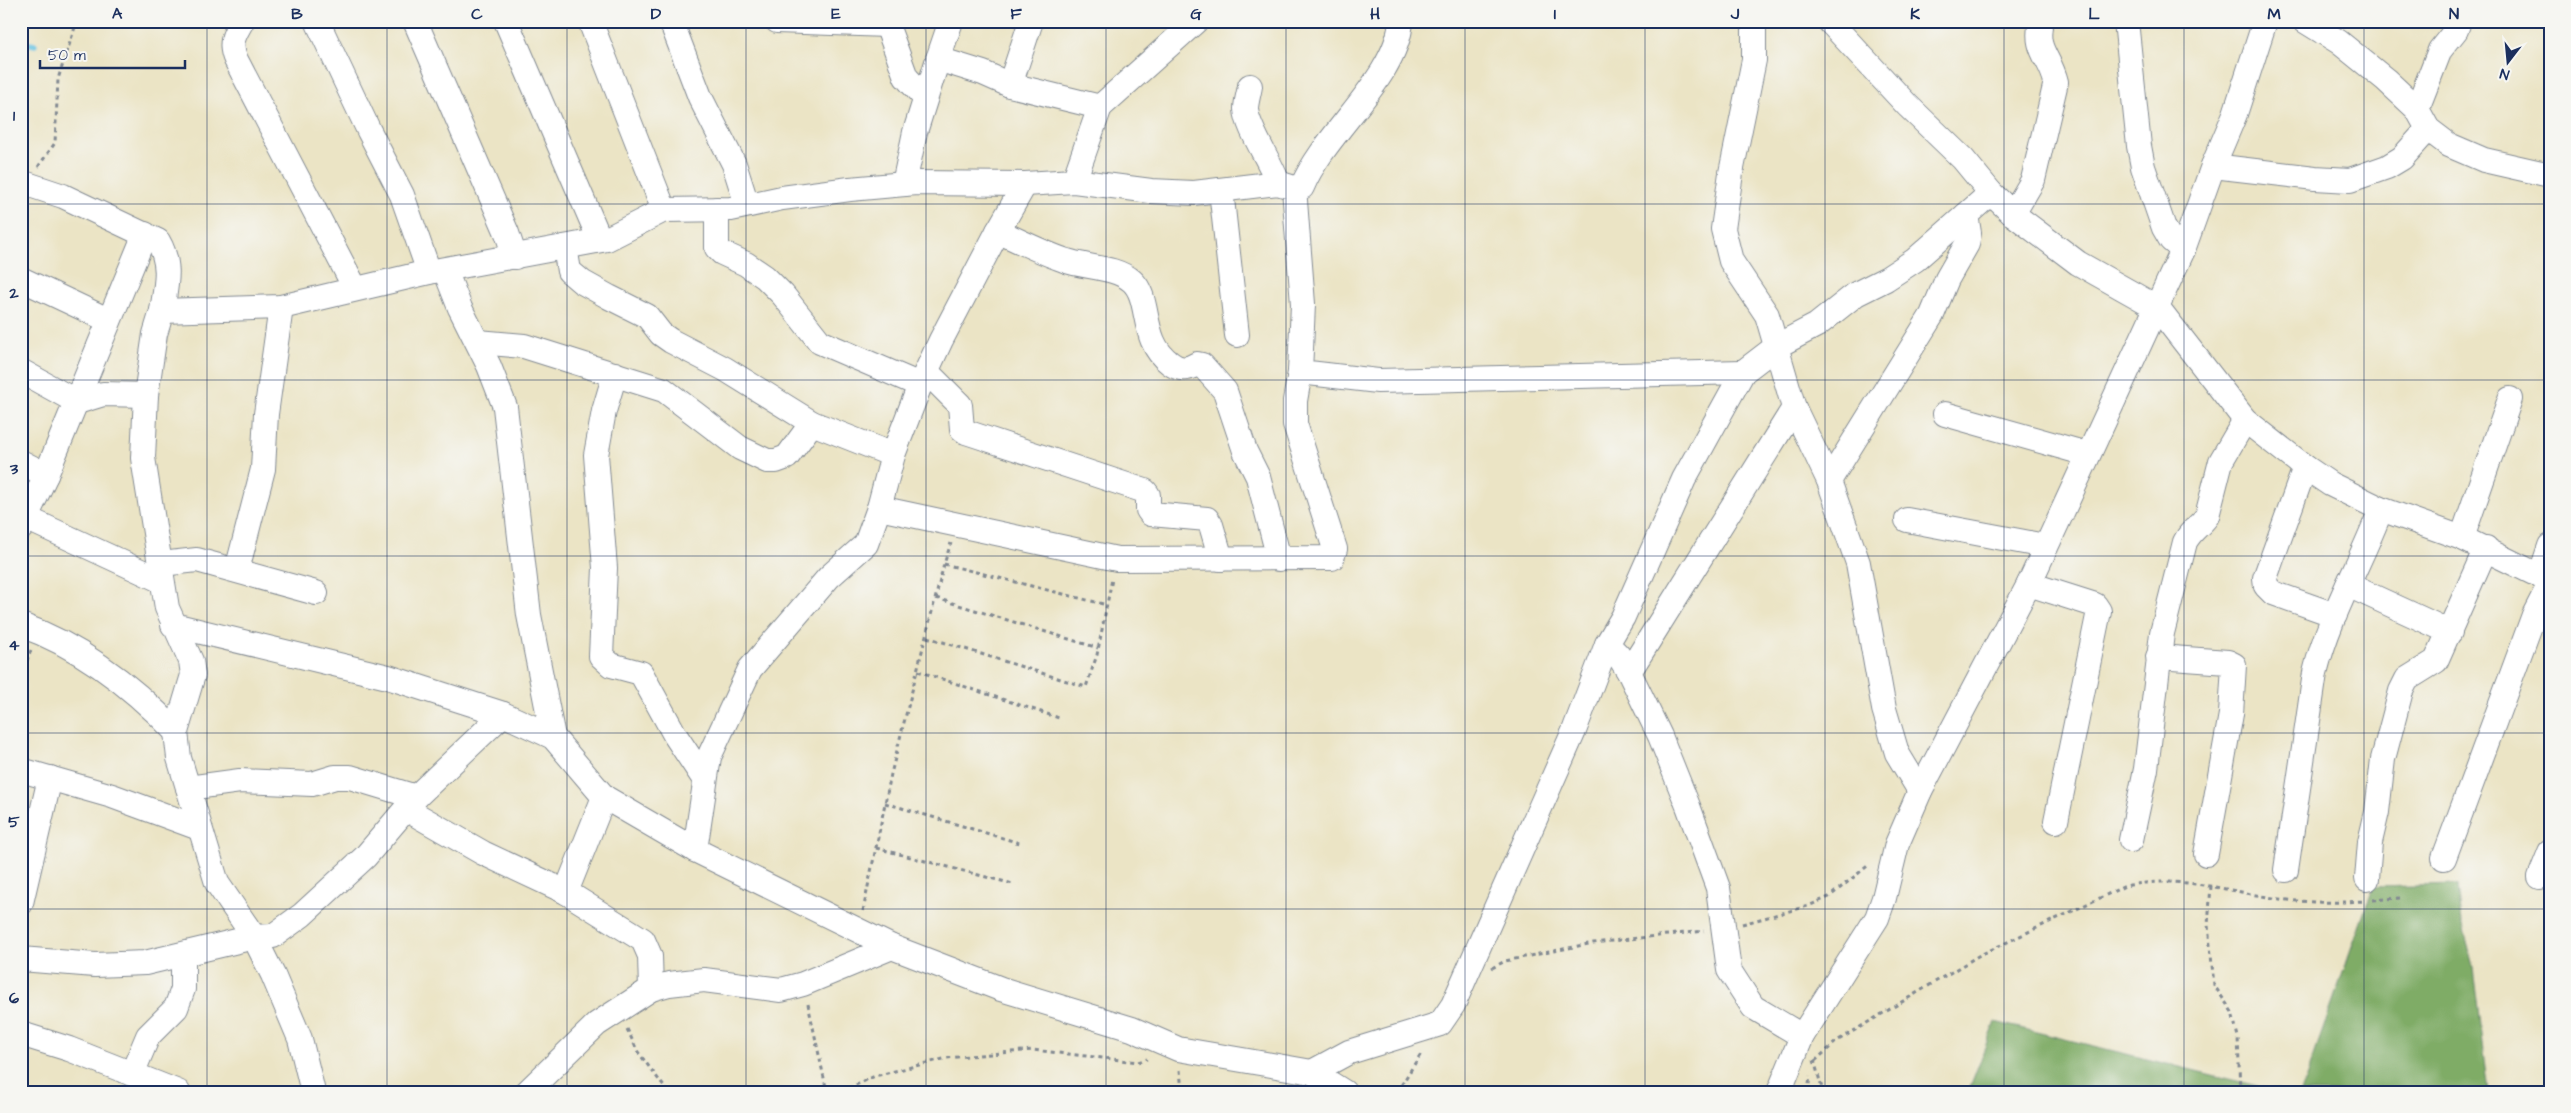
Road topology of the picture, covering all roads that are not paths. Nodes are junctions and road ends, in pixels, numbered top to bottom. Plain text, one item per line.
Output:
1 (242, 21) edge
2 (317, 21) edge
3 (415, 21) edge
4 (506, 21) edge
5 (590, 21) edge
6 (671, 21) edge
7 (777, 21) edge
8 (951, 21) edge
9 (1031, 21) edge
10 (1196, 21) edge
11 (1401, 21) edge
12 (1754, 21) edge
13 (1829, 21) edge
14 (2041, 21) edge
15 (2126, 21) edge
16 (2265, 21) edge
17 (2305, 21) edge
18 (2459, 21) edge
19 (887, 23) edge
20 (938, 59) junction
21 (1010, 85) junction
22 (1250, 86) dead end
23 (925, 98) junction
24 (1100, 107) junction
25 (2423, 119) junction
26 (2213, 166) junction
27 (2550, 175) edge
28 (1074, 181) junction
29 (23, 183) edge
30 (904, 184) junction
31 (1025, 184) junction
32 (1286, 185) junction
33 (1221, 190) junction
34 (1991, 193) junction
35 (747, 205) junction
36 (717, 209) junction
37 (664, 210) junction
38 (2013, 214) junction
39 (1966, 215) junction
40 (998, 230) junction
41 (145, 234) junction
42 (600, 240) junction
43 (565, 248) junction
44 (2184, 250) junction
45 (515, 257) junction
46 (437, 271) junction
47 (21, 279) edge
48 (355, 288) junction
49 (281, 307) junction
50 (2158, 308) junction
51 (162, 311) junction
52 (108, 320) junction
53 (1238, 334) dead end
54 (478, 342) junction
55 (1777, 346) junction
56 (21, 371) edge
57 (1300, 372) junction
58 (1743, 372) junction
59 (615, 374) junction
60 (923, 379) junction
61 (146, 395) junction
62 (2510, 399) dead end
63 (76, 402) junction
64 (1794, 408) junction
65 (1945, 414) dead end
66 (2245, 420) junction
67 (812, 423) junction
68 (2087, 454) junction
69 (894, 455) junction
70 (21, 462) edge
71 (2306, 467) junction
72 (46, 475) junction
73 (1829, 481) junction
74 (879, 508) junction
75 (2381, 509) junction
76 (1907, 520) dead end
77 (24, 523) edge
78 (2462, 538) junction
79 (2044, 546) junction
80 (2550, 546) edge
81 (2486, 548) junction
82 (1279, 559) junction
83 (1221, 560) junction
84 (236, 570) junction
85 (161, 573) junction
86 (2547, 581) edge
87 (2029, 584) junction
88 (2348, 585) junction
89 (316, 593) dead end
90 (2334, 615) junction
91 (21, 625) edge
92 (173, 625) junction
93 (2450, 632) junction
94 (1607, 644) junction
95 (2158, 657) junction
96 (1629, 672) junction
97 (503, 714) junction
98 (176, 732) junction
99 (554, 737) junction
100 (21, 770) edge
101 (50, 778) junction
102 (704, 779) junction
103 (188, 788) junction
104 (1920, 791) junction
105 (604, 797) junction
106 (411, 803) junction
107 (2056, 821) dead end
108 (199, 828) junction
109 (2131, 840) dead end
110 (695, 850) junction
111 (2550, 852) edge
112 (2206, 854) dead end
113 (2444, 858) dead end
114 (2286, 870) dead end
115 (2540, 877) dead end
116 (2367, 878) dead end
117 (566, 892) junction
118 (21, 903) edge
119 (254, 937) junction
120 (892, 947) junction
121 (183, 956) junction
122 (21, 959) edge
123 (651, 989) junction
124 (21, 1034) edge
125 (1802, 1036) junction
126 (1312, 1072) junction
127 (132, 1074) junction
128 (178, 1092) edge
129 (313, 1092) edge
130 (527, 1092) edge
131 (1344, 1092) edge
132 (1779, 1092) edge

1 - 48 street
2 - 46 street
3 - 45 street
4 - 42 street
5 - 37 street
6 - 35 street
7 - 19 street
8 - 20 street
9 - 21 street
10 - 24 street
11 - 32 street
12 - 55 street
13 - 34 street
14 - 38 street
15 - 44 street
16 - 26 street
17 - 25 street
18 - 25 street
19 - 23 street
20 - 21 street
20 - 23 street
21 - 24 street
22 - 32 street
23 - 30 street
24 - 28 street
25 - 26 street
25 - 27 street
26 - 44 street
28 - 31 street
28 - 33 street
29 - 41 street
30 - 31 street
30 - 35 street
31 - 40 street
32 - 33 street
32 - 57 street
33 - 53 street
34 - 38 street
34 - 39 street
35 - 36 street
36 - 37 street
36 - 60 street
37 - 42 street
38 - 50 street
39 - 55 street
39 - 73 street
40 - 60 street
40 - 82 street
41 - 51 street
41 - 52 street
42 - 43 street
43 - 45 street
43 - 67 street
44 - 50 street
45 - 46 street
46 - 48 street
46 - 54 street
47 - 52 street
48 - 49 street
49 - 51 street
49 - 84 street
50 - 66 street
50 - 68 street
51 - 61 street
52 - 63 street
54 - 59 street
54 - 99 street
55 - 58 street
55 - 64 street
56 - 63 street
57 - 58 street
57 - 82 street
58 - 94 street
59 - 67 street
59 - 102 street
60 - 69 street
60 - 83 street
61 - 63 street
61 - 85 street
62 - 78 street
63 - 72 street
64 - 73 street
64 - 96 street
65 - 68 street
66 - 71 street
66 - 95 street
67 - 69 street
68 - 79 street
69 - 74 street
70 - 72 street
71 - 75 street
71 - 90 street
72 - 77 street
73 - 104 street
74 - 83 street
74 - 102 street
75 - 78 street
75 - 88 street
76 - 79 street
77 - 85 street
78 - 81 street
79 - 87 street
80 - 86 street
81 - 86 street
81 - 93 street
82 - 83 street
84 - 85 street
84 - 89 street
85 - 92 street
86 - 113 street
87 - 104 street
87 - 107 street
88 - 90 street
88 - 93 street
90 - 114 street
91 - 98 street
92 - 97 street
92 - 98 street
93 - 116 street
94 - 96 street
94 - 126 street
95 - 109 street
95 - 112 street
96 - 125 street
97 - 99 street
97 - 106 street
98 - 103 street
99 - 105 street
100 - 101 street
101 - 108 street
101 - 118 street
102 - 110 street
103 - 106 street
103 - 108 street
104 - 125 street
105 - 110 street
105 - 117 street
106 - 117 street
106 - 119 street
108 - 119 street
110 - 120 street
111 - 115 street
117 - 123 street
119 - 121 street
119 - 129 street
120 - 123 street
120 - 126 street
121 - 122 street
121 - 127 street
123 - 130 street
124 - 127 street
125 - 132 street
126 - 131 street
127 - 128 street

